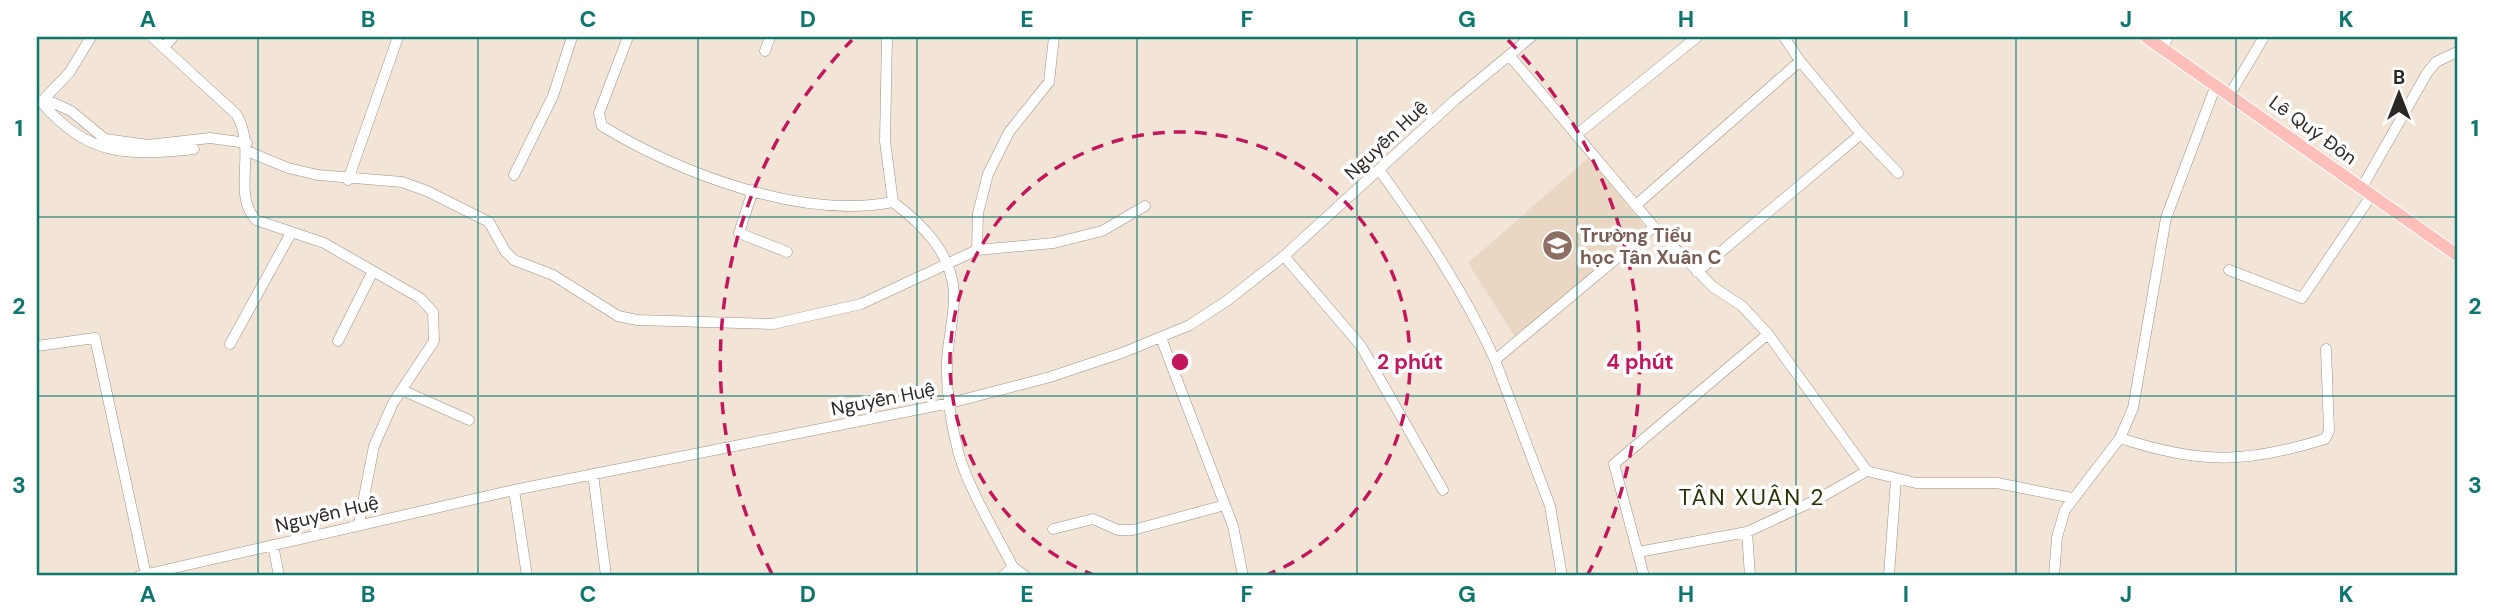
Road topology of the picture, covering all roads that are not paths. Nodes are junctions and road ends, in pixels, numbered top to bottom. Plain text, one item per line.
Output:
1 (91, 37) edge
2 (152, 37) edge
3 (173, 37) edge
4 (398, 37) edge
5 (572, 37) edge
6 (628, 37) edge
7 (769, 37) edge
8 (887, 37) edge
9 (1054, 37) edge
10 (1531, 37) edge
11 (1697, 37) edge
12 (1784, 37) edge
13 (2146, 37) edge
14 (2264, 37) edge
15 (2166, 43) edge
16 (164, 47) junction
17 (765, 51) dead end
18 (2457, 51) edge
19 (1509, 55) junction
20 (1800, 61) junction
21 (2216, 85) junction
22 (2230, 94) junction
23 (41, 102) edge
24 (1861, 134) junction
25 (1576, 135) junction
26 (247, 147) junction
27 (194, 149) dead end
28 (1380, 171) junction
29 (1898, 173) dead end
30 (514, 175) dead end
31 (348, 180) junction
32 (753, 190) junction
33 (2366, 192) junction
34 (893, 202) junction
35 (1636, 205) junction
36 (1145, 206) dead end
37 (1654, 226) junction
38 (291, 233) junction
39 (977, 250) junction
40 (787, 252) dead end
41 (2457, 255) edge
42 (1283, 256) junction
43 (946, 262) junction
44 (2229, 270) dead end
45 (373, 271) junction
46 (1698, 272) junction
47 (1768, 334) junction
48 (1161, 338) junction
49 (338, 341) dead end
50 (230, 344) dead end
51 (37, 346) edge
52 (2326, 349) dead end
53 (1495, 360) junction
54 (402, 390) junction
55 (950, 403) junction
56 (468, 420) dead end
57 (2120, 438) junction
58 (1867, 471) junction
59 (593, 474) junction
60 (1896, 479) junction
61 (1443, 489) dead end
62 (514, 490) junction
63 (2071, 498) junction
64 (1225, 505) junction
65 (359, 523) junction
66 (1054, 528) dead end
67 (1747, 532) junction
68 (273, 545) junction
69 (1638, 552) junction
70 (1013, 567) junction
71 (159, 574) edge
72 (142, 575) edge
73 (279, 576) edge
74 (527, 576) edge
75 (606, 576) edge
76 (1003, 576) edge
77 (1025, 576) edge
78 (1242, 576) edge
79 (1562, 576) edge
80 (1644, 576) edge
81 (1750, 576) edge
82 (1889, 576) edge
83 (2054, 576) edge

1 - 23 street
2 - 16 street
3 - 16 street
4 - 31 street
5 - 30 street
6 - 32 street
7 - 17 street
8 - 34 street
9 - 39 street
10 - 19 street, Nguyễn Huệ
11 - 25 street
12 - 20 street
13 - 15 main road, Lê Quý Đôn
14 - 22 street
15 - 21 main road, Lê Quý Đôn
16 - 26 street
18 - 33 street
19 - 25 street
19 - 28 street, Nguyễn Huệ
20 - 24 street
20 - 35 street
21 - 22 main road, Lê Quý Đôn
21 - 57 street
22 - 33 main road, Lê Quý Đôn
23 - 26 street
23 - 27 street
24 - 29 street
24 - 46 street
25 - 35 street
26 - 31 street
26 - 38 street
28 - 42 street, Nguyễn Huệ
28 - 53 street
31 - 43 street
32 - 34 street
32 - 40 street
33 - 41 main road, Lê Quý Đôn
33 - 44 street
34 - 43 street
35 - 37 street
36 - 39 street
37 - 46 street
37 - 53 street
38 - 45 street
38 - 50 street
39 - 43 street
42 - 48 street, Nguyễn Huệ
42 - 61 street
43 - 55 street
45 - 49 street
45 - 54 street
46 - 47 street
47 - 58 street
47 - 69 street
48 - 55 street, Nguyễn Huệ
48 - 64 street
51 - 72 street
52 - 57 street
53 - 79 street
54 - 56 street
54 - 65 street
55 - 59 street, Nguyễn Huệ
55 - 70 street
57 - 63 street
58 - 60 street
58 - 67 street
59 - 62 street, Nguyễn Huệ
59 - 75 street
60 - 63 street
60 - 82 street
62 - 65 street, Nguyễn Huệ
62 - 74 street
63 - 83 street
64 - 66 street
64 - 78 street
65 - 68 street, Nguyễn Huệ
67 - 69 street
67 - 81 street
68 - 71 street, Nguyễn Huệ
68 - 73 street
69 - 80 street
70 - 76 street
70 - 77 street
71 - 72 street, Nguyễn Huệ

